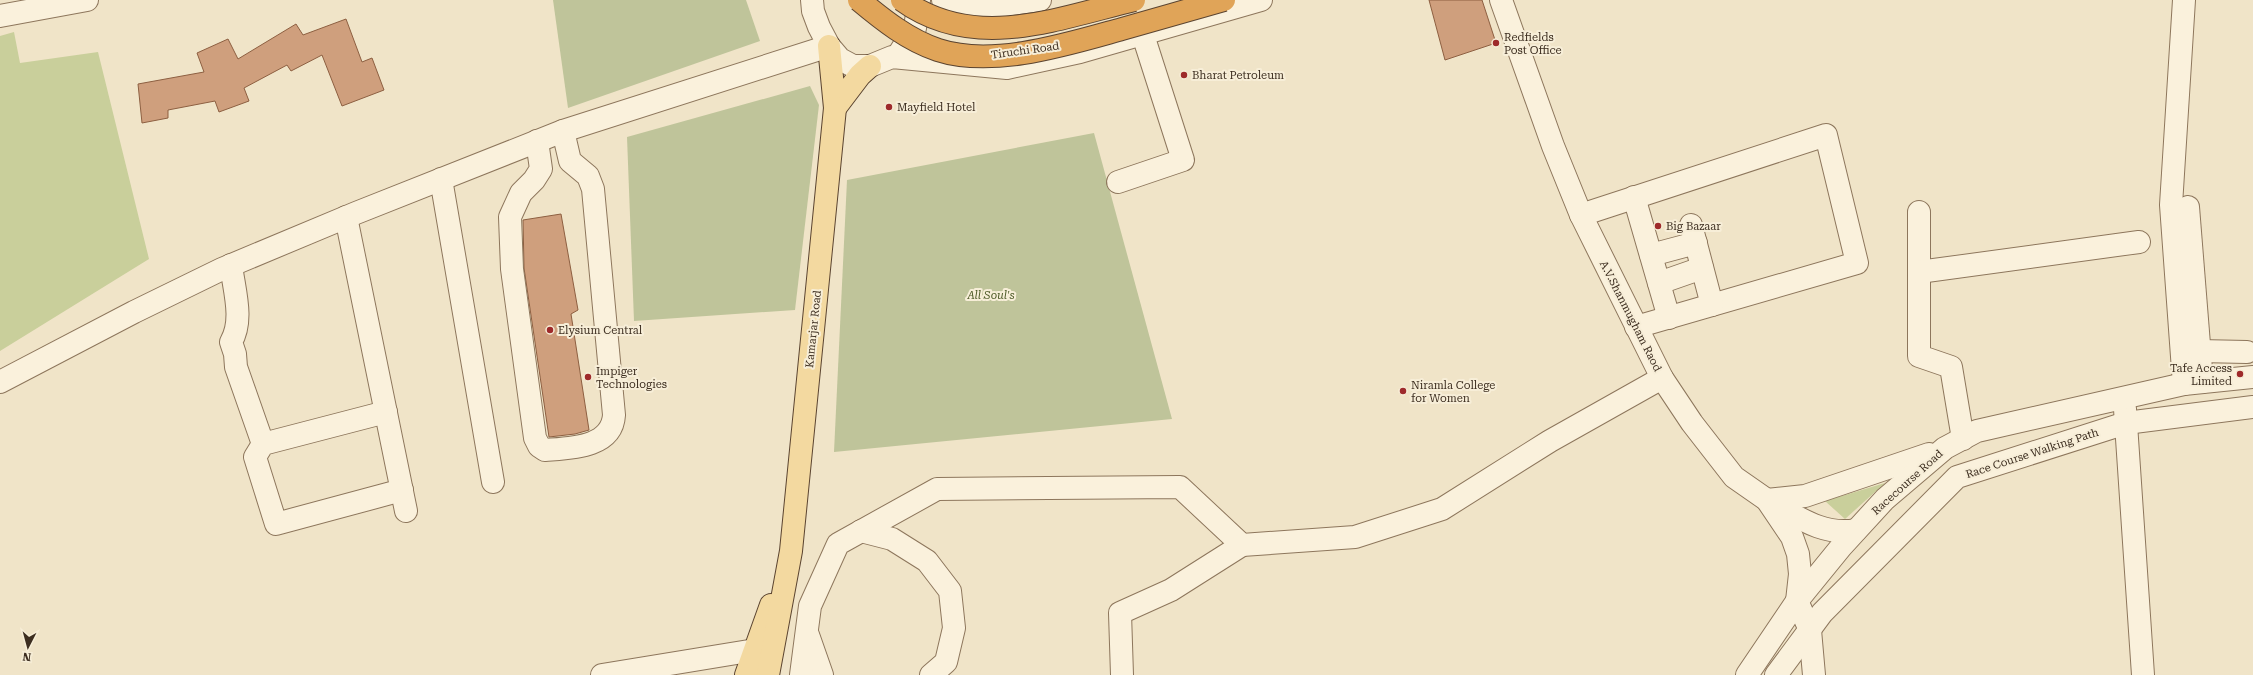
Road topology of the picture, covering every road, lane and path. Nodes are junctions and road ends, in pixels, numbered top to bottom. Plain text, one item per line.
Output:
1 (88, 0) edge
2 (812, 0) edge
3 (859, 0) edge
4 (902, 0) edge
5 (919, 0) edge
6 (942, 0) edge
7 (1040, 0) edge
8 (1134, 0) edge
9 (1224, 0) edge
10 (1261, 0) edge
11 (1501, 0) edge
12 (2184, 0) edge
13 (0, 16) edge
14 (1143, 35) junction
15 (830, 46) junction
16 (892, 57) junction
17 (870, 66) junction
18 (835, 108) junction
19 (563, 131) junction
20 (537, 141) junction
21 (441, 179) junction
22 (1118, 182) dead end
23 (1634, 197) junction
24 (2188, 208) dead end
25 (1919, 212) dead end
26 (1581, 215) junction
27 (346, 217) junction
28 (2139, 242) dead end
29 (1651, 255) junction
30 (231, 265) junction
31 (1702, 268) junction
32 (1919, 272) junction
33 (1659, 283) junction
34 (1712, 305) junction
35 (1669, 318) junction
36 (1636, 327) junction
37 (2199, 351) junction
38 (2247, 352) dead end
39 (2253, 377) edge
40 (1662, 378) junction
41 (0, 382) edge
42 (2193, 383) junction
43 (2125, 398) junction
44 (2253, 407) edge
45 (386, 412) junction
46 (2126, 423) junction
47 (262, 444) junction
48 (1954, 444) junction
49 (493, 482) dead end
50 (1768, 500) junction
51 (1856, 530) junction
52 (861, 531) junction
53 (1242, 544) junction
54 (791, 551) junction
55 (1797, 601) junction
56 (806, 630) junction
57 (1810, 630) junction
58 (755, 650) junction
59 (602, 675) edge
60 (746, 675) edge
61 (768, 675) edge
62 (800, 675) edge
63 (822, 675) edge
64 (931, 675) edge
65 (1122, 675) edge
66 (1747, 675) edge
67 (1776, 675) edge
68 (1814, 675) edge
69 (2143, 675) edge

1 - 13 street
2 - 15 street
3 - 9 highway, Tiruchi Road, bridge
4 - 8 highway, bridge
5 - 16 street
6 - 7 street
10 - 14 street
11 - 26 street, A.V.Shanmugham Raod
12 - 42 street
14 - 16 street
14 - 22 street
15 - 17 street
15 - 18 main road, Kamarjar Road
15 - 19 street
16 - 17 street
17 - 18 main road
18 - 54 main road, Kamarjar Road
19 - 20 street
19 - 20 street
20 - 21 street
21 - 27 street
21 - 49 street
23 - 26 street
23 - 29 street
23 - 34 street
24 - 37 street
25 - 32 street
26 - 36 street, A.V.Shanmugham Raod
27 - 30 street
27 - 45 street
28 - 32 street
29 - 31 street
29 - 33 street
30 - 41 street
30 - 47 street
31 - 33 street
31 - 34 street
32 - 48 street
33 - 35 street
34 - 35 street
35 - 36 street
36 - 40 street, A.V.Shanmugham Raod
37 - 38 street
37 - 42 street
39 - 42 street, Racecourse Road
40 - 50 street, A.V.Shanmugham Raod
40 - 53 street
42 - 43 street, Racecourse Road
43 - 46 street
43 - 48 street, Racecourse Road
44 - 46 street, Race Course Walking Path
45 - 47 street
45 - 47 street
46 - 57 street, Race Course Walking Path
46 - 69 street
48 - 50 street
48 - 51 street, Racecourse Road
50 - 51 street
50 - 55 street, A.V.Shanmugham Raod
51 - 55 street, Racecourse Road
52 - 53 street
52 - 56 street
52 - 64 street
53 - 65 street
54 - 58 main road, Kamarjar Road
54 - 61 main road, Kamarjar Road
55 - 57 street
55 - 66 street, Racecourse Road
56 - 62 street
56 - 63 street
57 - 67 street, Race Course Walking Path
57 - 68 street
58 - 59 street
58 - 60 main road, Kamarjar Road

